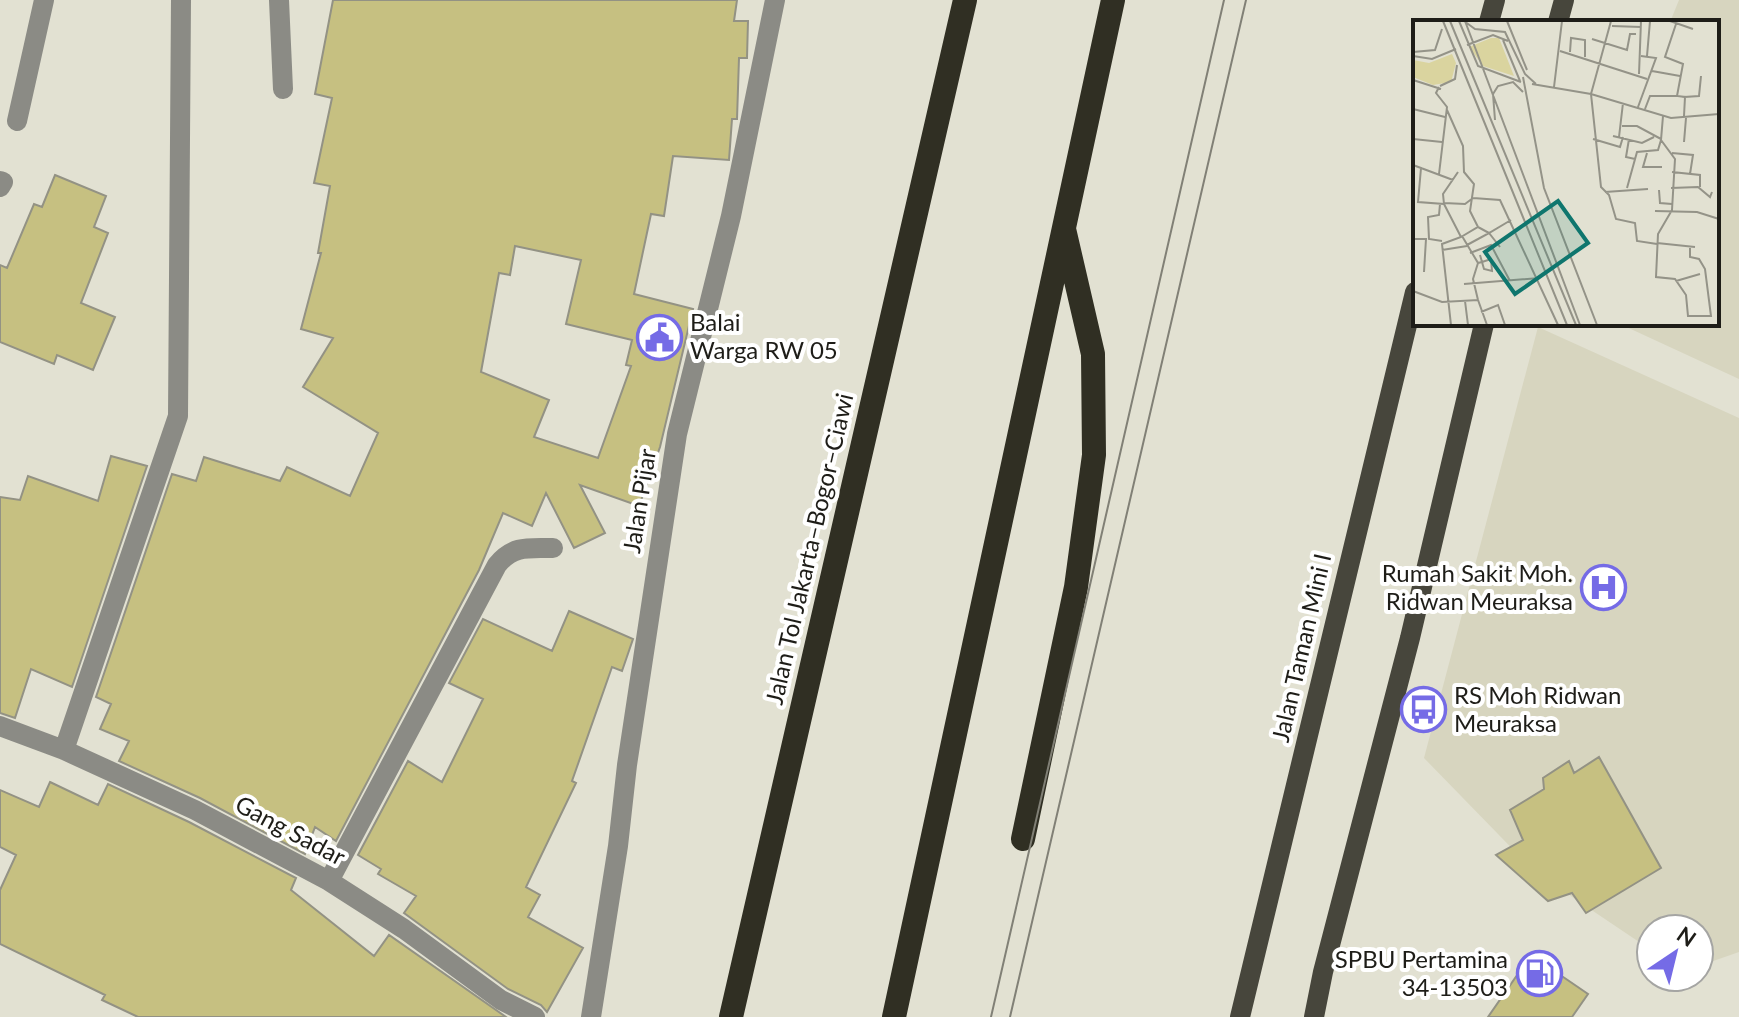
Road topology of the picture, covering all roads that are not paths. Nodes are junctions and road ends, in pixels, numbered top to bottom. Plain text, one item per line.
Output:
1 (44, 0) edge
2 (181, 0) edge
3 (279, 0) edge
4 (775, 0) edge
5 (965, 0) edge
6 (1113, 0) edge
7 (1495, 0) edge
8 (1564, 0) edge
9 (1490, 20) edge
10 (1559, 20) edge
11 (283, 89) dead end
12 (17, 121) dead end
13 (0, 181) edge
14 (0, 187) edge
15 (1063, 223) junction
16 (1413, 300) edge
17 (1484, 326) edge
18 (553, 548) dead end
19 (0, 726) edge
20 (64, 750) junction
21 (1023, 839) dead end
22 (329, 881) junction
23 (535, 1017) edge
24 (591, 1017) edge
25 (731, 1017) edge
26 (894, 1017) edge
27 (1240, 1017) edge
28 (1314, 1017) edge

1 - 12 street
2 - 20 street
3 - 11 street
4 - 24 street, Jalan Pijar
5 - 25 highway, Jalan Tol Jakarta–Bogor–Ciawi
6 - 15 highway
7 - 9 main road
8 - 10 main road
13 - 14 street
15 - 21 highway
15 - 26 highway
16 - 27 main road, Jalan Taman Mini I
17 - 28 main road
18 - 22 street
19 - 20 street, Gang Sadar
20 - 22 street, Gang Sadar
22 - 23 street, Gang Sadar

